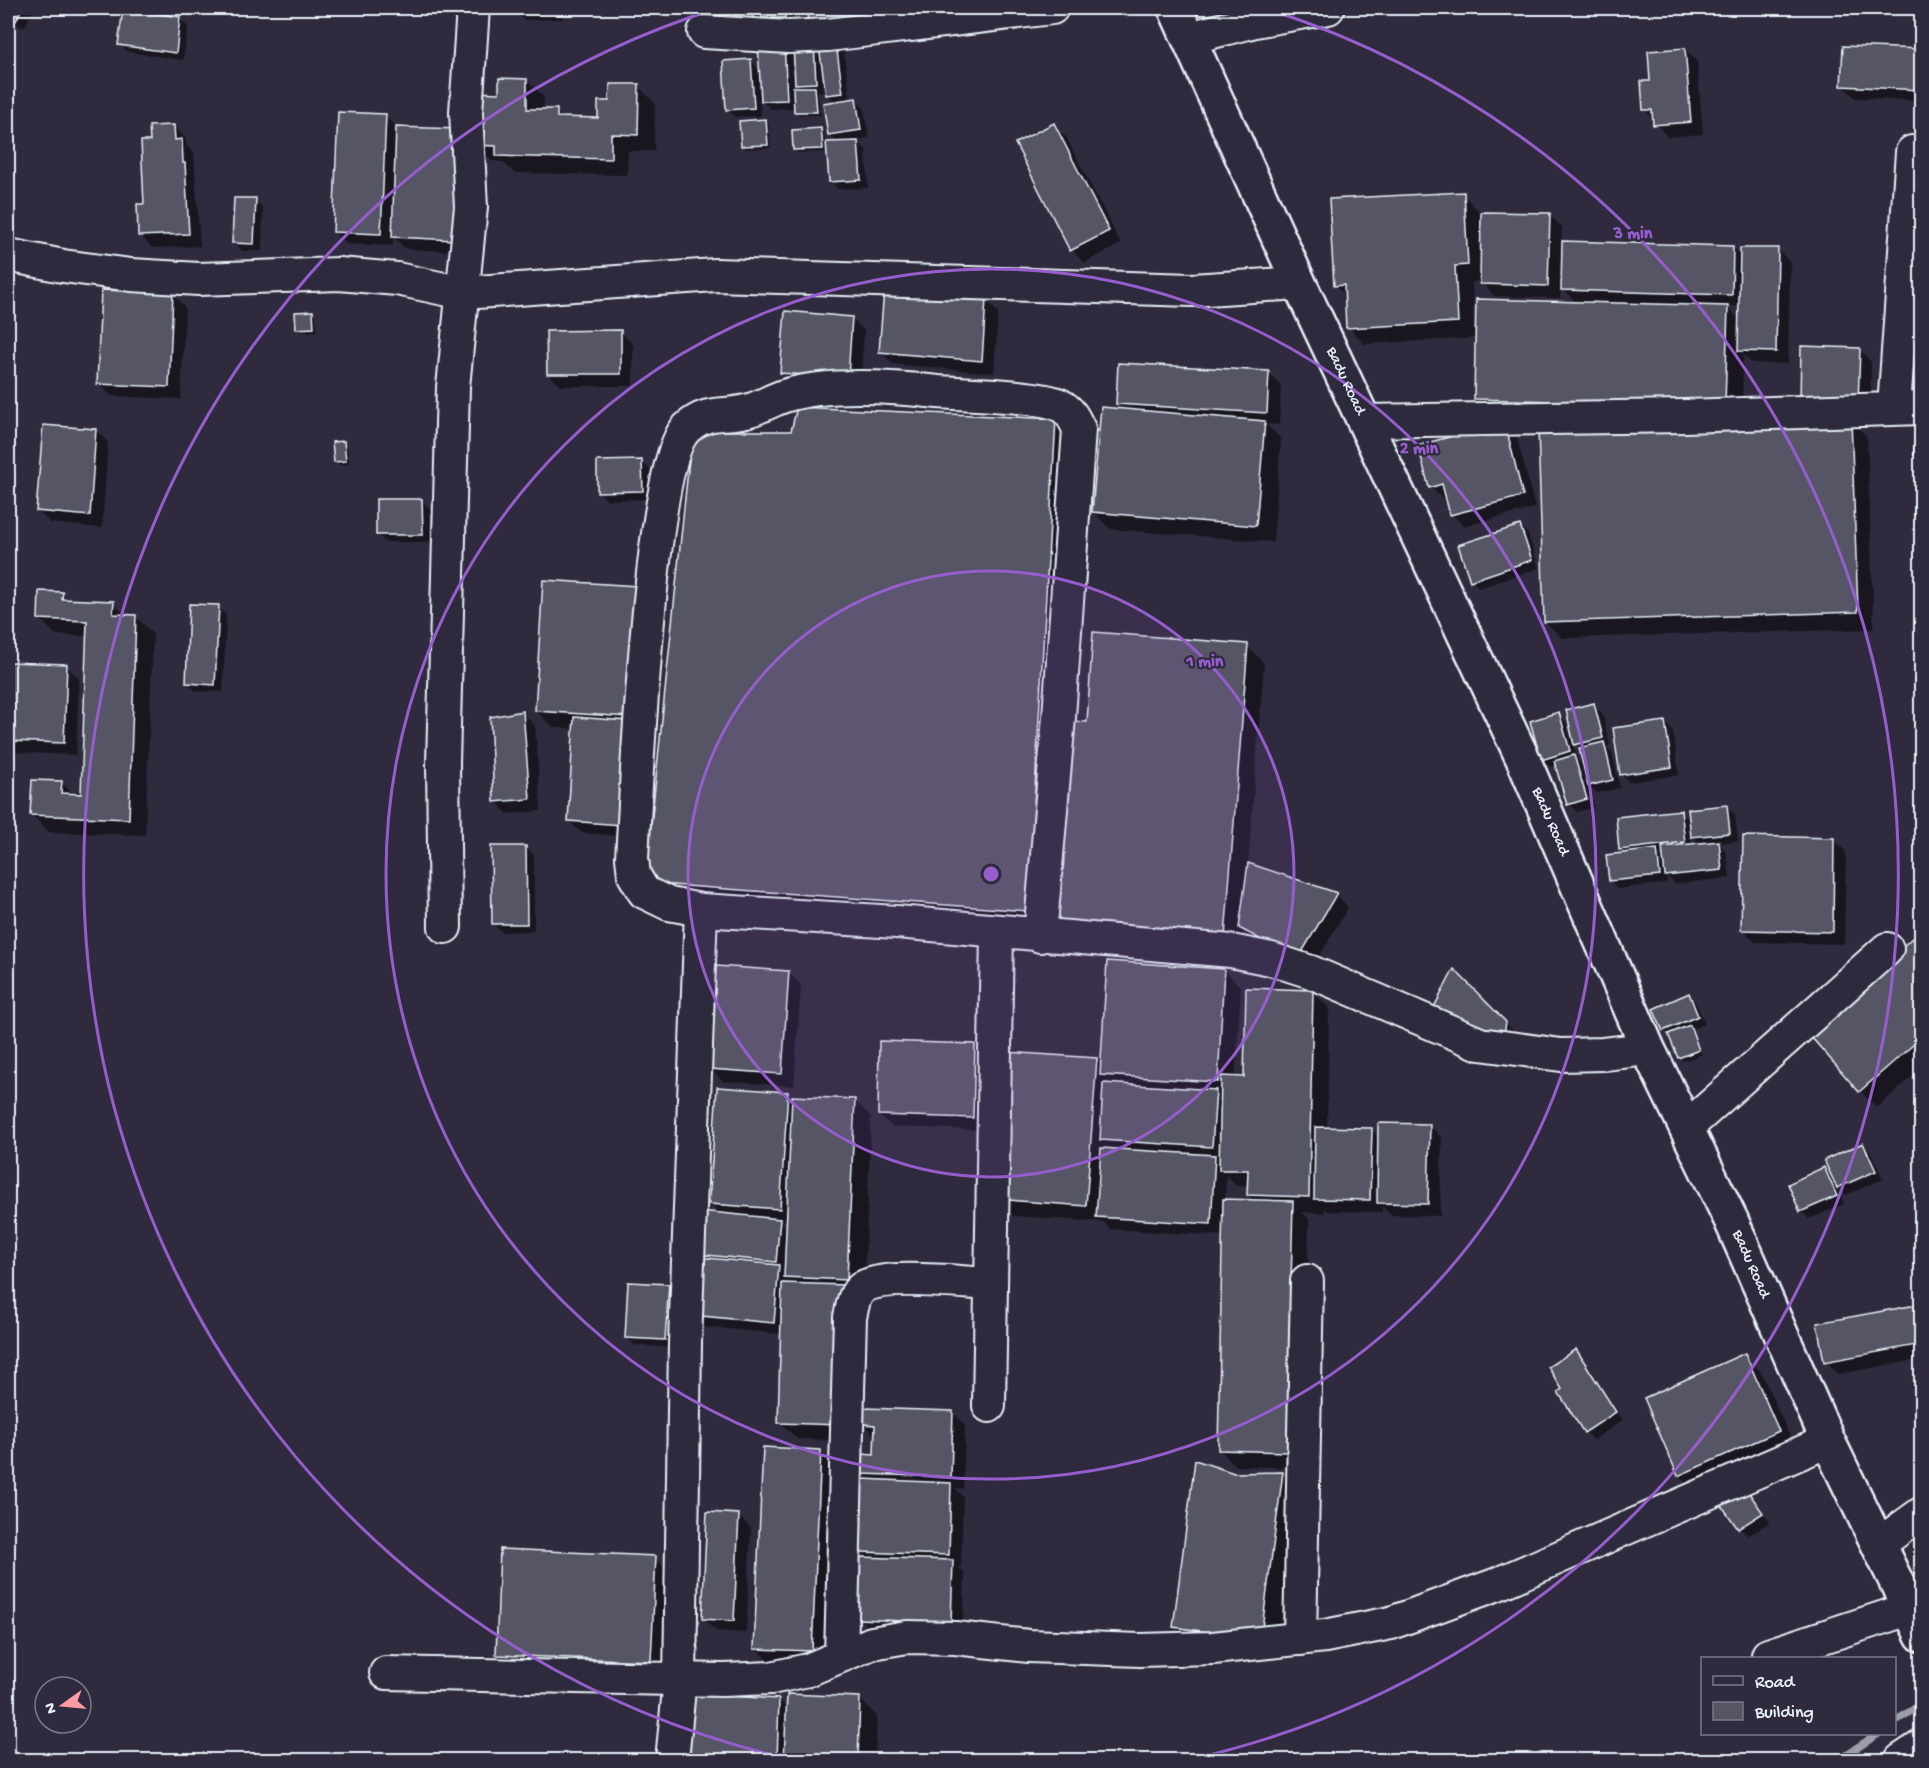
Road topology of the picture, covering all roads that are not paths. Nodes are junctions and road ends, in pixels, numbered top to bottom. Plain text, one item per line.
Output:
1 (473, 8) edge
2 (1052, 8) edge
3 (1175, 8) edge
4 (1328, 8) edge
5 (704, 32) dead end
6 (1189, 38) junction
7 (1912, 152) dead end
8 (8, 255) edge
9 (1299, 283) junction
10 (462, 293) junction
11 (1908, 408) edge
12 (1364, 421) junction
13 (701, 909) junction
14 (446, 927) dead end
15 (997, 932) junction
16 (1040, 936) junction
17 (1887, 949) dead end
18 (1648, 1049) junction
19 (1686, 1128) junction
20 (1307, 1281) dead end
21 (991, 1284) junction
22 (989, 1406) dead end
23 (1828, 1441) junction
24 (1922, 1513) edge
25 (1878, 1544) junction
26 (1915, 1622) edge
27 (1300, 1639) junction
28 (841, 1655) junction
29 (1768, 1655) dead end
30 (386, 1673) dead end
31 (680, 1679) junction
32 (1922, 1746) edge
33 (672, 1761) edge
34 (1901, 1761) edge

1 - 10 street
2 - 5 street
3 - 6 main road, Badu Road
4 - 6 street
6 - 9 main road, Badu Road
7 - 11 street
8 - 10 street
9 - 10 street
9 - 12 main road, Badu Road
10 - 14 street
11 - 12 street
12 - 18 main road, Badu Road
13 - 15 street
13 - 16 street
13 - 31 street
15 - 16 street
15 - 21 street
16 - 18 street
17 - 19 street
18 - 19 main road, Badu Road
19 - 23 main road, Badu Road
20 - 27 street
21 - 22 street
21 - 28 street
23 - 25 main road, Badu Road
23 - 27 street
24 - 25 street
25 - 26 main road, Badu Road
26 - 29 street
27 - 28 street
28 - 31 street
30 - 31 street
31 - 33 street
32 - 34 street

